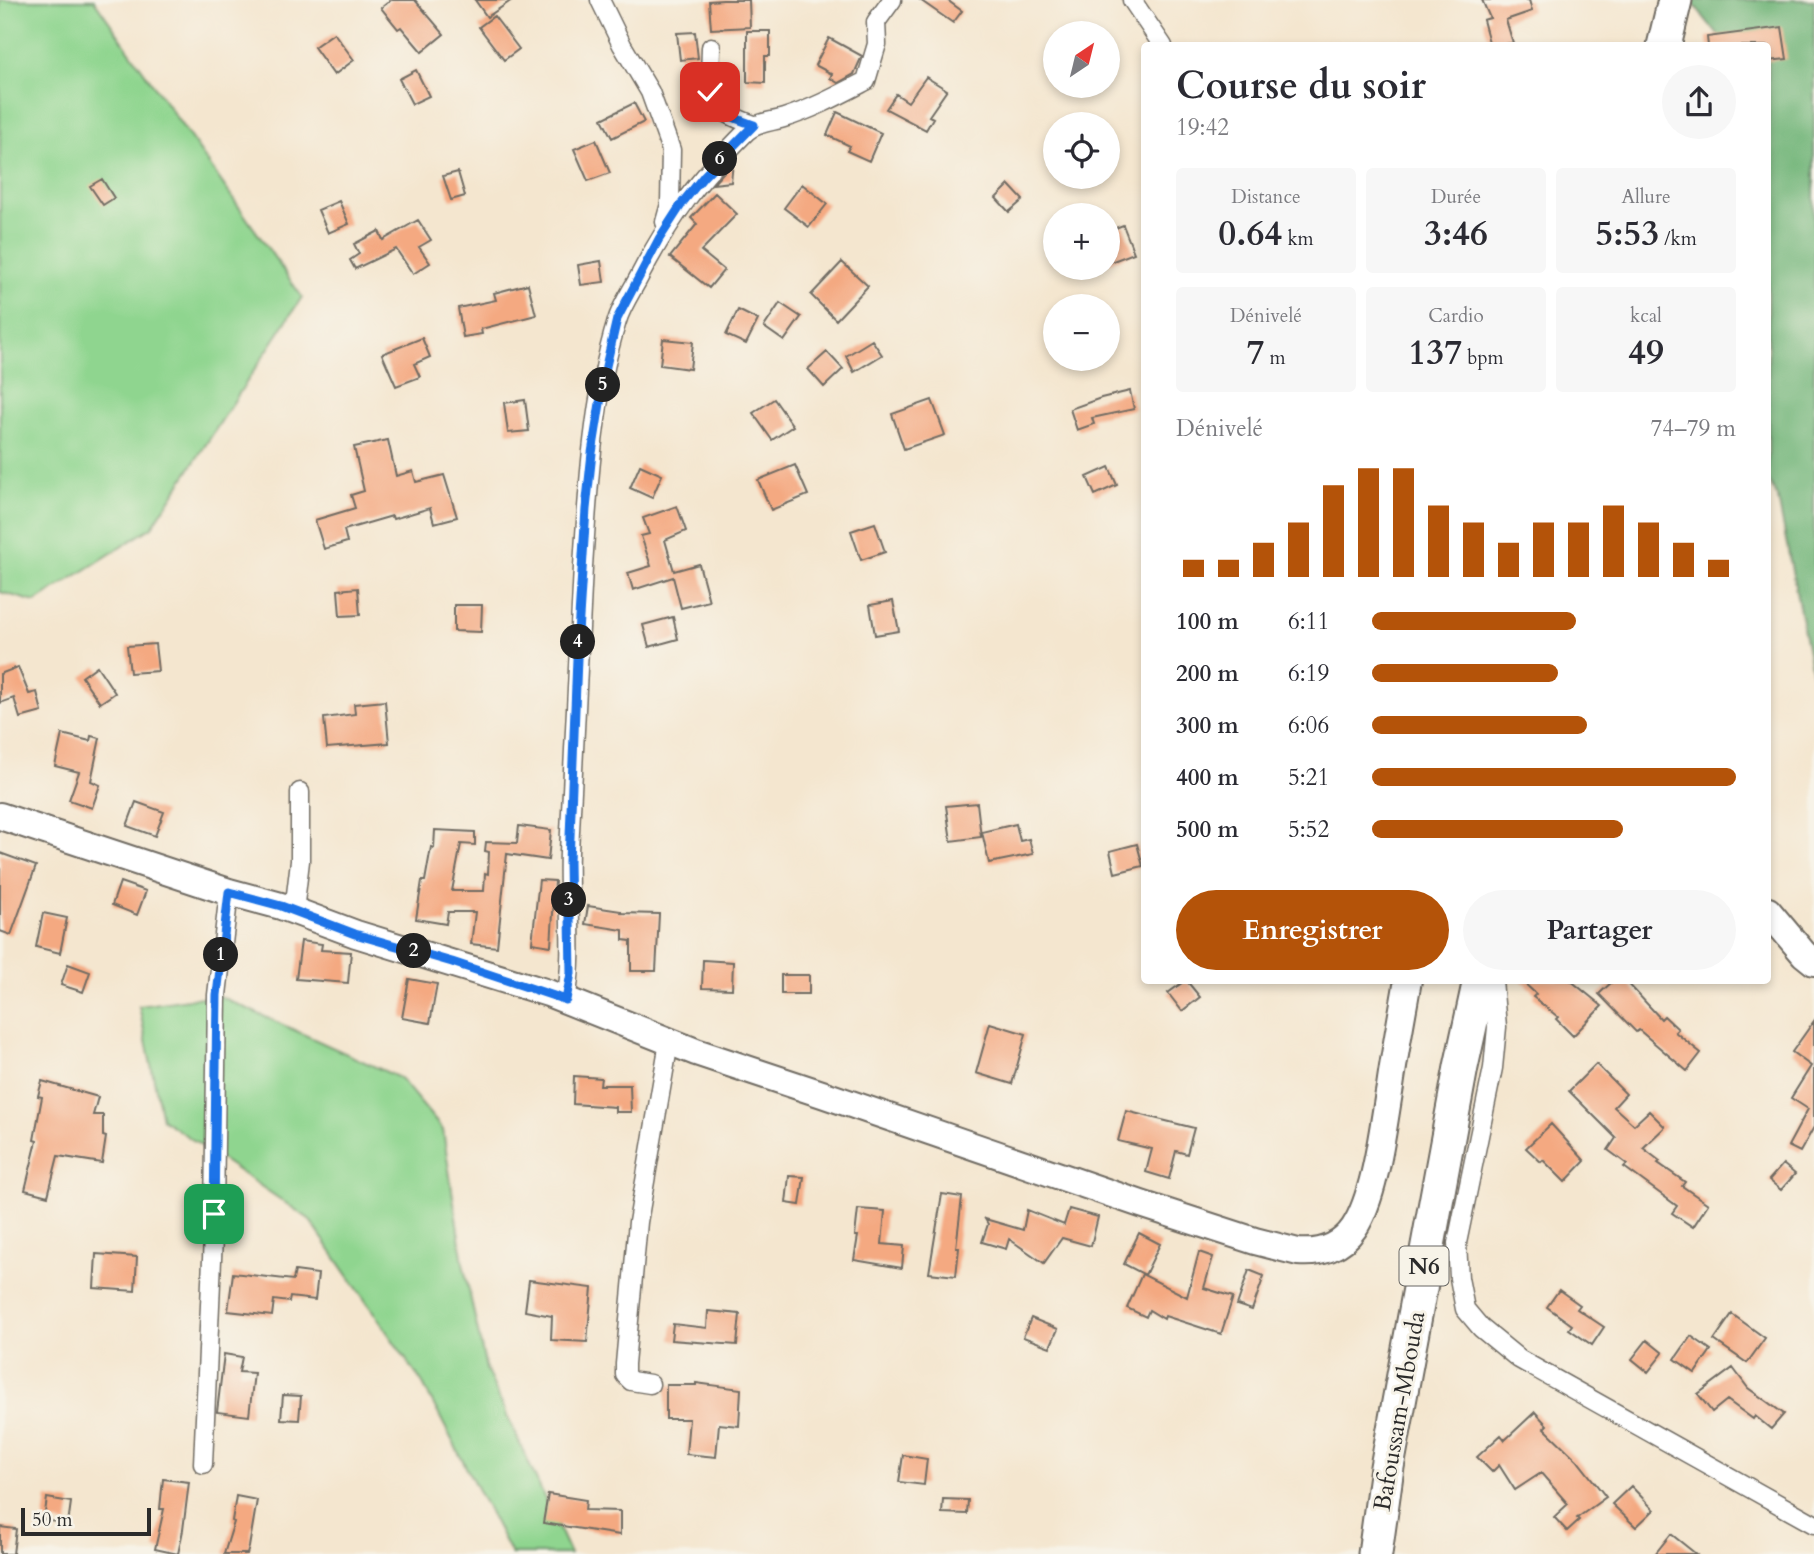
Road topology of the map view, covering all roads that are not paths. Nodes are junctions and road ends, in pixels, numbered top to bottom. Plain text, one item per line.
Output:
1 (600, 0) edge
2 (892, 0) edge
3 (1132, 0) edge
4 (1675, 0) edge
5 (1161, 42) edge
6 (1665, 42) edge
7 (712, 47) dead end
8 (754, 125) junction
9 (663, 232) junction
10 (300, 792) dead end
11 (0, 816) edge
12 (229, 892) junction
13 (294, 911) junction
14 (1771, 915) edge
15 (1814, 962) edge
16 (1407, 984) edge
17 (1479, 984) edge
18 (1493, 984) edge
19 (566, 1000) junction
20 (669, 1042) junction
21 (650, 1384) dead end
22 (203, 1464) dead end
23 (1814, 1524) edge
24 (1375, 1554) edge

1 - 9 street
2 - 8 street
3 - 5 street
4 - 6 highway
7 - 8 street
8 - 9 street
9 - 19 street
10 - 13 street
11 - 12 street
12 - 13 street
12 - 22 street
13 - 19 street
14 - 15 street
16 - 20 street
17 - 24 highway, Bafoussam-Mbouda / N6
18 - 23 street
19 - 20 street
20 - 21 street

